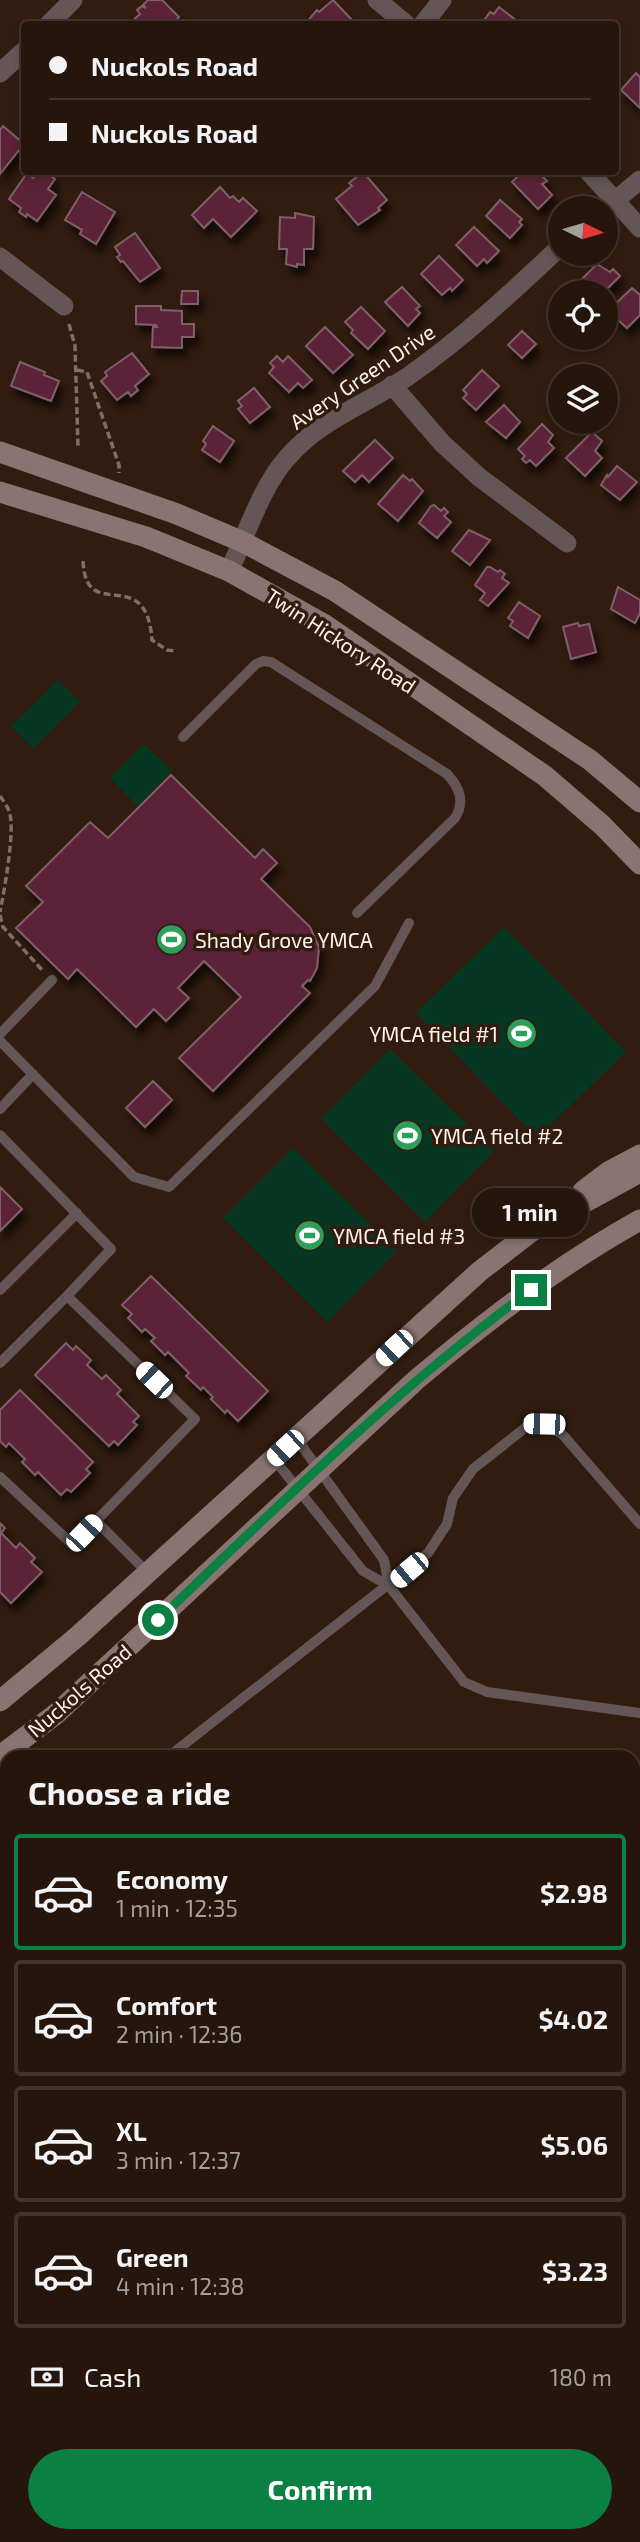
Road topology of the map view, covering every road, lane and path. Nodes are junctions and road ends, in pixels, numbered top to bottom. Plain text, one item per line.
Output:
1 (73, 0) edge
2 (377, 0) edge
3 (442, 0) edge
4 (52, 21) edge
5 (402, 21) edge
6 (425, 21) edge
7 (21, 54) edge
8 (0, 73) edge
9 (591, 175) edge
10 (640, 180) edge
11 (605, 196) edge
12 (618, 198) edge
13 (618, 210) edge
14 (640, 228) edge
15 (0, 257) edge
16 (548, 258) edge
17 (64, 306) joint
18 (76, 370) junction
19 (392, 385) junction
20 (78, 447) dead end
21 (0, 452) edge
22 (118, 476) dead end
23 (0, 492) edge
24 (243, 542) junction
25 (567, 543) dead end
26 (83, 561) dead end
27 (229, 571) junction
28 (176, 651) dead end
29 (183, 737) dead end
30 (0, 796) edge
31 (640, 802) edge
32 (640, 864) edge
33 (357, 913) dead end
34 (0, 914) edge
35 (409, 923) dead end
36 (51, 980) joint
37 (0, 1034) edge
38 (0, 1041) edge
39 (33, 1074) junction
40 (0, 1109) edge
41 (0, 1135) edge
42 (640, 1155) edge
43 (640, 1172) edge
44 (77, 1213) junction
45 (640, 1220) edge
46 (533, 1231) junction
47 (0, 1290) edge
48 (67, 1296) junction
49 (0, 1363) edge
50 (296, 1438) junction
51 (274, 1459) junction
52 (319, 1469) junction
53 (0, 1477) edge
54 (298, 1488) junction
55 (96, 1521) junction
56 (640, 1524) edge
57 (148, 1573) junction
58 (389, 1586) junction
59 (0, 1701) edge
60 (640, 1713) edge
61 (8, 1750) edge
62 (177, 1750) edge

1 - 4 street
2 - 5 street
3 - 6 street
7 - 8 street
9 - 11 street
10 - 12 street
13 - 14 street
15 - 17 street
16 - 19 street, Avery Green Drive
17 - 18 path
18 - 20 path
18 - 22 path
19 - 24 street, Avery Green Drive
19 - 25 street
21 - 24 main road, Twin Hickory Road
23 - 27 main road, Twin Hickory Road
24 - 27 street, Avery Green Drive
24 - 31 main road, Twin Hickory Road
26 - 28 path
27 - 32 main road, Twin Hickory Road
29 - 33 lane
30 - 34 path
34 - 36 path
35 - 39 lane
36 - 37 lane
38 - 39 lane
39 - 40 lane
41 - 44 lane
42 - 46 main road
43 - 46 main road, Nuckols Road
44 - 47 lane
44 - 48 lane
45 - 52 main road, Nuckols Road
46 - 50 main road, Nuckols Road
48 - 49 lane
48 - 55 lane
50 - 51 main road, Nuckols Road
50 - 52 lane
51 - 54 lane
51 - 57 main road, Nuckols Road
52 - 54 main road, Nuckols Road
52 - 58 lane
53 - 55 lane
54 - 58 lane
54 - 61 main road, Nuckols Road
55 - 57 lane
56 - 58 lane
57 - 59 main road, Nuckols Road
58 - 60 lane
58 - 62 lane

